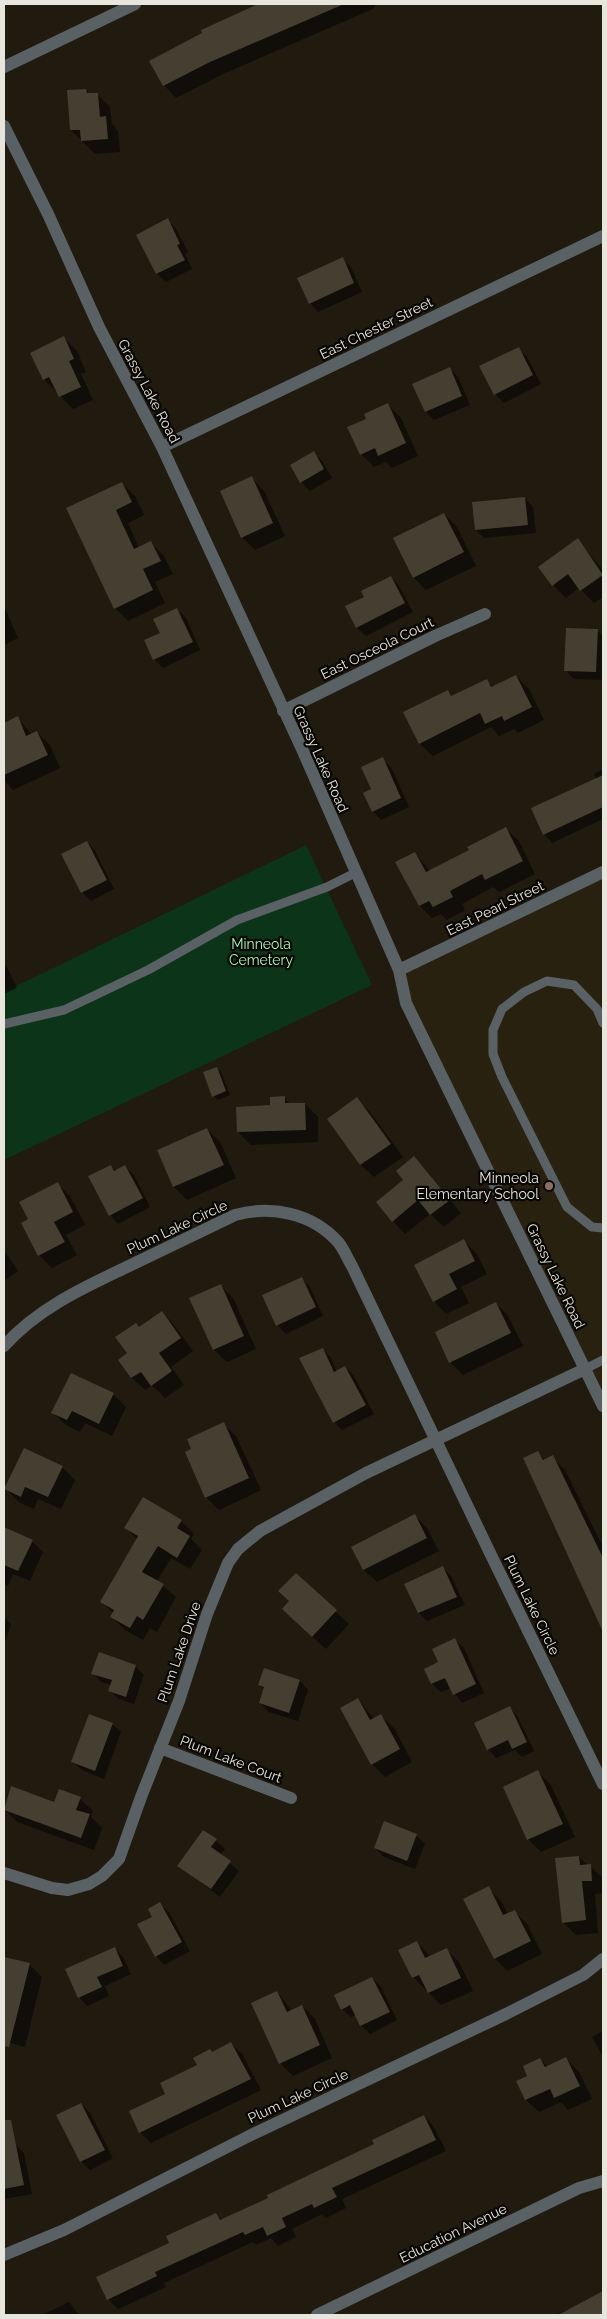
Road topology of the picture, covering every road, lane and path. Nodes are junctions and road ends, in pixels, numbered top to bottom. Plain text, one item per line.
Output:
1 (134, 4) edge
2 (4, 67) edge
3 (4, 126) edge
4 (603, 236) edge
5 (162, 447) junction
6 (485, 614) dead end
7 (283, 711) junction
8 (603, 872) edge
9 (355, 873) junction
10 (399, 970) junction
11 (603, 1023) edge
12 (4, 1024) edge
13 (603, 1228) edge
14 (4, 1346) edge
15 (603, 1360) edge
16 (585, 1369) junction
17 (603, 1406) edge
18 (436, 1439) junction
19 (160, 1748) junction
20 (603, 1784) edge
21 (291, 1798) dead end
22 (4, 1873) edge
23 (603, 1960) edge
24 (603, 2181) edge
25 (4, 2255) edge
26 (317, 2315) edge

1 - 2 street
3 - 5 street, Grassy Lake Road
4 - 5 street, East Chester Street
5 - 7 street, Grassy Lake Road
6 - 7 street, East Osceola Court
7 - 9 street, Grassy Lake Road
8 - 10 street, East Pearl Street
9 - 10 street, Grassy Lake Road
9 - 12 lane
10 - 16 street, Grassy Lake Road
11 - 13 lane
14 - 18 street, Plum Lake Circle
15 - 16 lane
16 - 17 street, Grassy Lake Road
16 - 18 street
18 - 19 street, Plum Lake Drive
18 - 20 street, Plum Lake Circle
19 - 21 street, Plum Lake Court
19 - 22 street, Plum Lake Drive
23 - 25 street, Plum Lake Circle
24 - 26 street, Education Avenue

